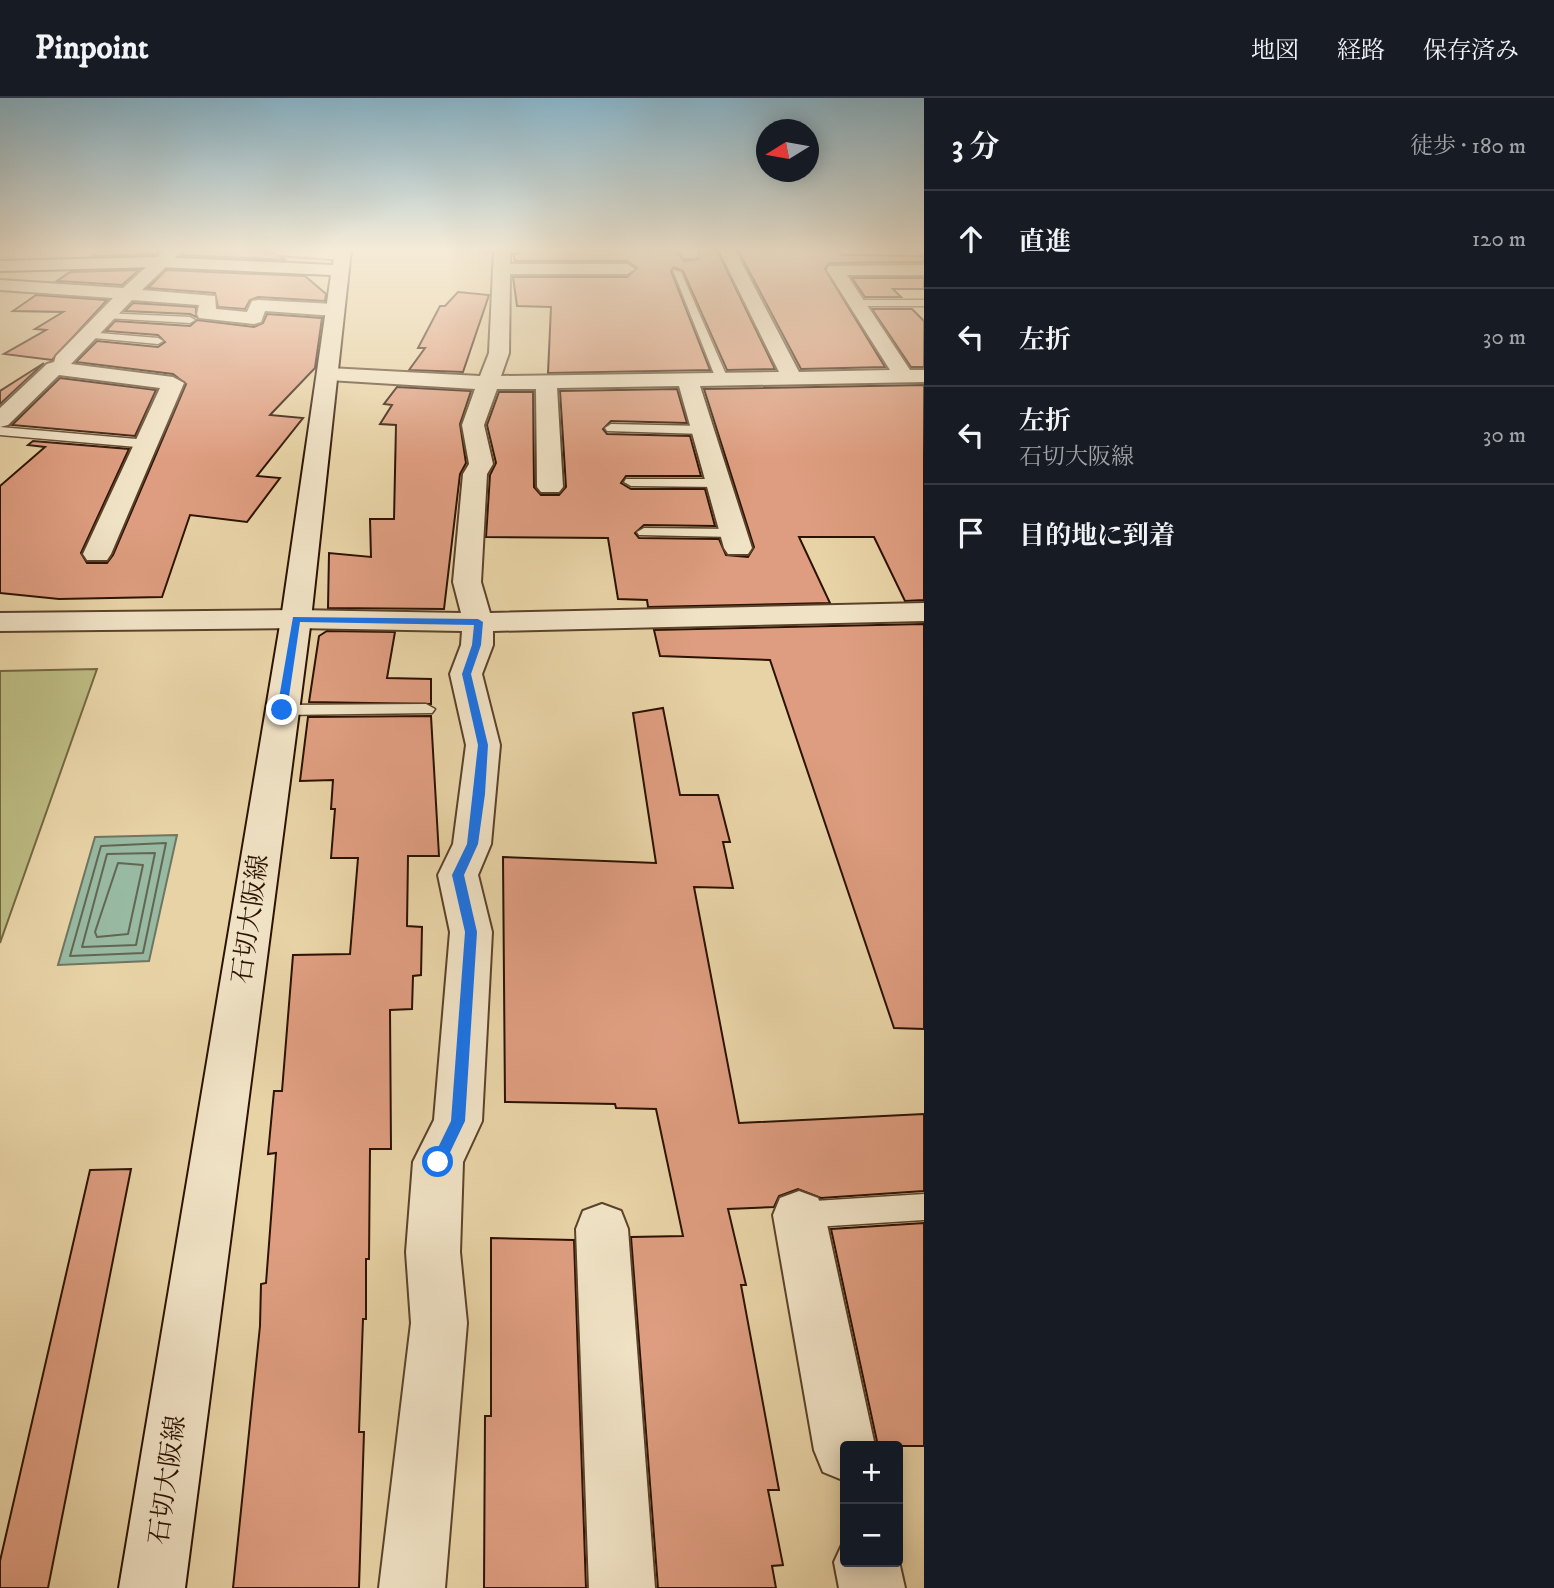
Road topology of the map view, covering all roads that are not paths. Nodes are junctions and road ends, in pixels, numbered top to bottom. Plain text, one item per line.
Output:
1 (102, 320) edge
2 (182, 320) edge
3 (190, 320) dead end
4 (334, 320) edge
5 (500, 320) edge
6 (696, 320) edge
7 (762, 320) edge
8 (869, 320) edge
9 (87, 335) junction
10 (159, 341) dead end
11 (63, 360) dead end
12 (329, 374) junction
13 (914, 376) edge
14 (792, 378) junction
15 (722, 379) junction
16 (688, 380) junction
17 (545, 382) junction
18 (489, 383) junction
19 (0, 420) edge
20 (611, 428) dead end
21 (703, 430) junction
22 (0, 431) edge
23 (148, 443) junction
24 (631, 482) dead end
25 (719, 483) junction
26 (550, 487) dead end
27 (643, 532) dead end
28 (735, 541) joint
29 (97, 554) dead end
30 (924, 612) edge
31 (296, 619) junction
32 (0, 622) edge
33 (478, 622) junction
34 (426, 709) dead end
35 (282, 710) junction
36 (924, 1207) edge
37 (799, 1214) joint
38 (602, 1229) dead end
39 (843, 1441) edge
40 (868, 1567) edge
41 (152, 1588) edge
42 (412, 1588) edge
43 (622, 1588) edge
44 (872, 1588) edge

1 - 9 street
2 - 3 lane
4 - 12 street, 石切大阪線
5 - 18 street
6 - 15 lane
7 - 14 street
8 - 13 street
9 - 10 lane
9 - 11 street
12 - 18 street
12 - 31 street, 石切大阪線
13 - 14 street
14 - 15 street
15 - 16 street
16 - 17 street
16 - 21 street
17 - 18 street
17 - 26 street
18 - 33 street
19 - 23 street
20 - 21 lane
21 - 25 street
22 - 23 lane
23 - 29 street
24 - 25 lane
25 - 28 street
27 - 28 lane
30 - 33 street
31 - 32 street
31 - 33 street
31 - 35 street, 石切大阪線
33 - 42 street
34 - 35 lane
35 - 41 street, 石切大阪線
36 - 37 lane
37 - 39 street
38 - 43 street
40 - 44 street

